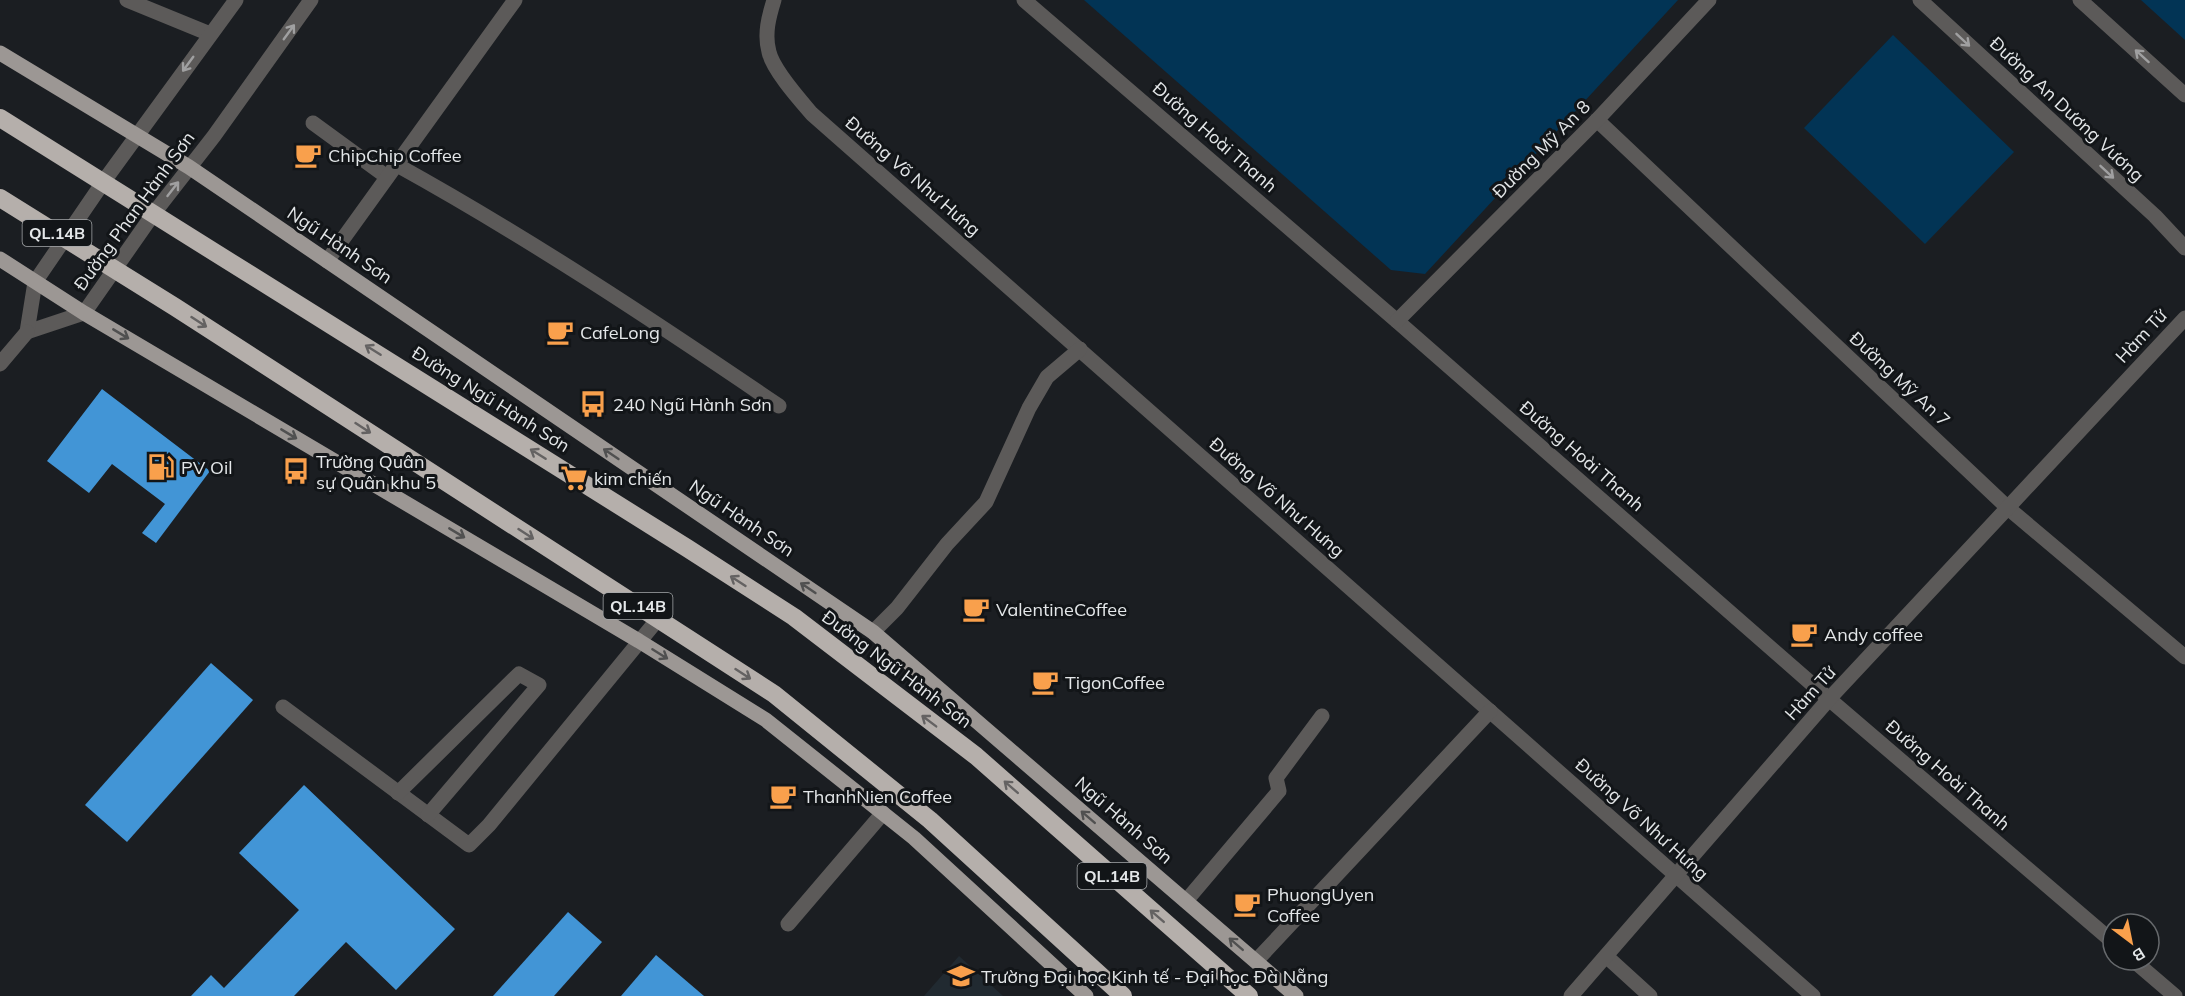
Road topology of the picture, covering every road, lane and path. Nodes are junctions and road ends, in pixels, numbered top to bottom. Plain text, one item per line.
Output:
1 (127, 0) edge
2 (236, 0) edge
3 (311, 0) edge
4 (514, 0) edge
5 (774, 0) edge
6 (1024, 0) edge
7 (1709, 0) edge
8 (1920, 0) edge
9 (2080, 0) edge
10 (210, 34) junction
11 (0, 53) edge
12 (2185, 95) edge
13 (0, 117) edge
14 (1597, 120) junction
15 (313, 123) dead end
16 (138, 135) junction
17 (189, 168) junction
18 (392, 171) junction
19 (104, 181) junction
20 (0, 198) edge
21 (154, 213) junction
22 (65, 237) junction
23 (2185, 248) edge
24 (0, 259) edge
25 (327, 261) junction
26 (113, 269) junction
27 (35, 282) junction
28 (84, 313) junction
29 (2185, 318) edge
30 (1398, 321) junction
31 (27, 332) junction
32 (1080, 349) junction
33 (0, 364) edge
34 (779, 406) dead end
35 (2008, 508) junction
36 (658, 619) junction
37 (873, 632) junction
38 (639, 641) junction
39 (2185, 657) edge
40 (1829, 699) junction
41 (283, 706) dead end
42 (1490, 711) junction
43 (1322, 716) dead end
44 (398, 793) junction
45 (883, 813) junction
46 (428, 815) junction
47 (1677, 875) junction
48 (1186, 901) junction
49 (788, 924) dead end
50 (2101, 932) edge
51 (1606, 956) junction
52 (1256, 961) junction
53 (2147, 972) edge
54 (1086, 996) edge
55 (1123, 996) edge
56 (1249, 996) edge
57 (1296, 996) edge
58 (1571, 996) edge
59 (1650, 996) edge
60 (1813, 996) edge
61 (2175, 996) edge

1 - 10 street
2 - 10 street
17 -> 3 street, Đường Phan Hành Sơn
4 - 18 street
5 - 32 street, Đường Võ Như Hưng
6 - 30 street, Đường Hoài Thanh
7 - 14 street, Đường Mỹ An 8
8 -> 23 street, Đường An Dương Vương
12 -> 9 street
10 -> 16 street
11 - 16 main road, Ngũ Hành Sơn
13 - 19 highway, Đường Ngũ Hành Sơn / QL.14B
14 - 30 street, Đường Mỹ An 8
14 - 35 street, Đường Mỹ An 7
15 - 18 street
16 - 17 main road, Ngũ Hành Sơn
16 - 19 street
21 -> 17 street, Đường Phan Hành Sơn
17 - 25 main road, Ngũ Hành Sơn
18 - 25 street
18 - 34 street
19 - 21 highway, Đường Ngũ Hành Sơn / QL.14B
19 - 22 street
20 - 22 highway, QL.14B
21 - 26 street, Đường Phan Hành Sơn
56 -> 21 highway, Đường Ngũ Hành Sơn / QL.14B
22 - 26 highway, QL.14B
22 - 27 street
24 - 27 main road
37 -> 25 main road, Ngũ Hành Sơn
26 - 28 street, Đường Phan Hành Sơn
26 -> 36 highway, QL.14B
27 - 28 main road
27 - 31 street
28 - 31 street, Đường Phan Hành Sơn
28 -> 38 main road
29 - 35 street, Hàm Tử
30 - 40 street, Đường Hoài Thanh
31 - 33 street
32 - 37 street
32 - 42 street, Đường Võ Như Hưng
35 - 39 street, Đường Mỹ An 7
35 - 40 street, Hàm Tử
36 - 38 street
36 -> 55 highway, QL.14B
48 -> 37 main road, Ngũ Hành Sơn
38 -> 45 main road
38 - 46 street
40 - 47 street, Hàm Tử
40 - 50 street, Đường Hoài Thanh
41 - 44 street
42 - 47 street, Đường Võ Như Hưng
42 - 52 street
43 - 48 street
44 - 46 street
44 - 46 street
45 - 49 street
45 - 54 main road
47 - 51 street, Hàm Tử
47 - 60 street, Đường Võ Như Hưng
52 -> 48 main road, Ngũ Hành Sơn
51 - 58 street, Hàm Tử
51 - 59 street
52 - 57 main road, Ngũ Hành Sơn
53 - 61 street

